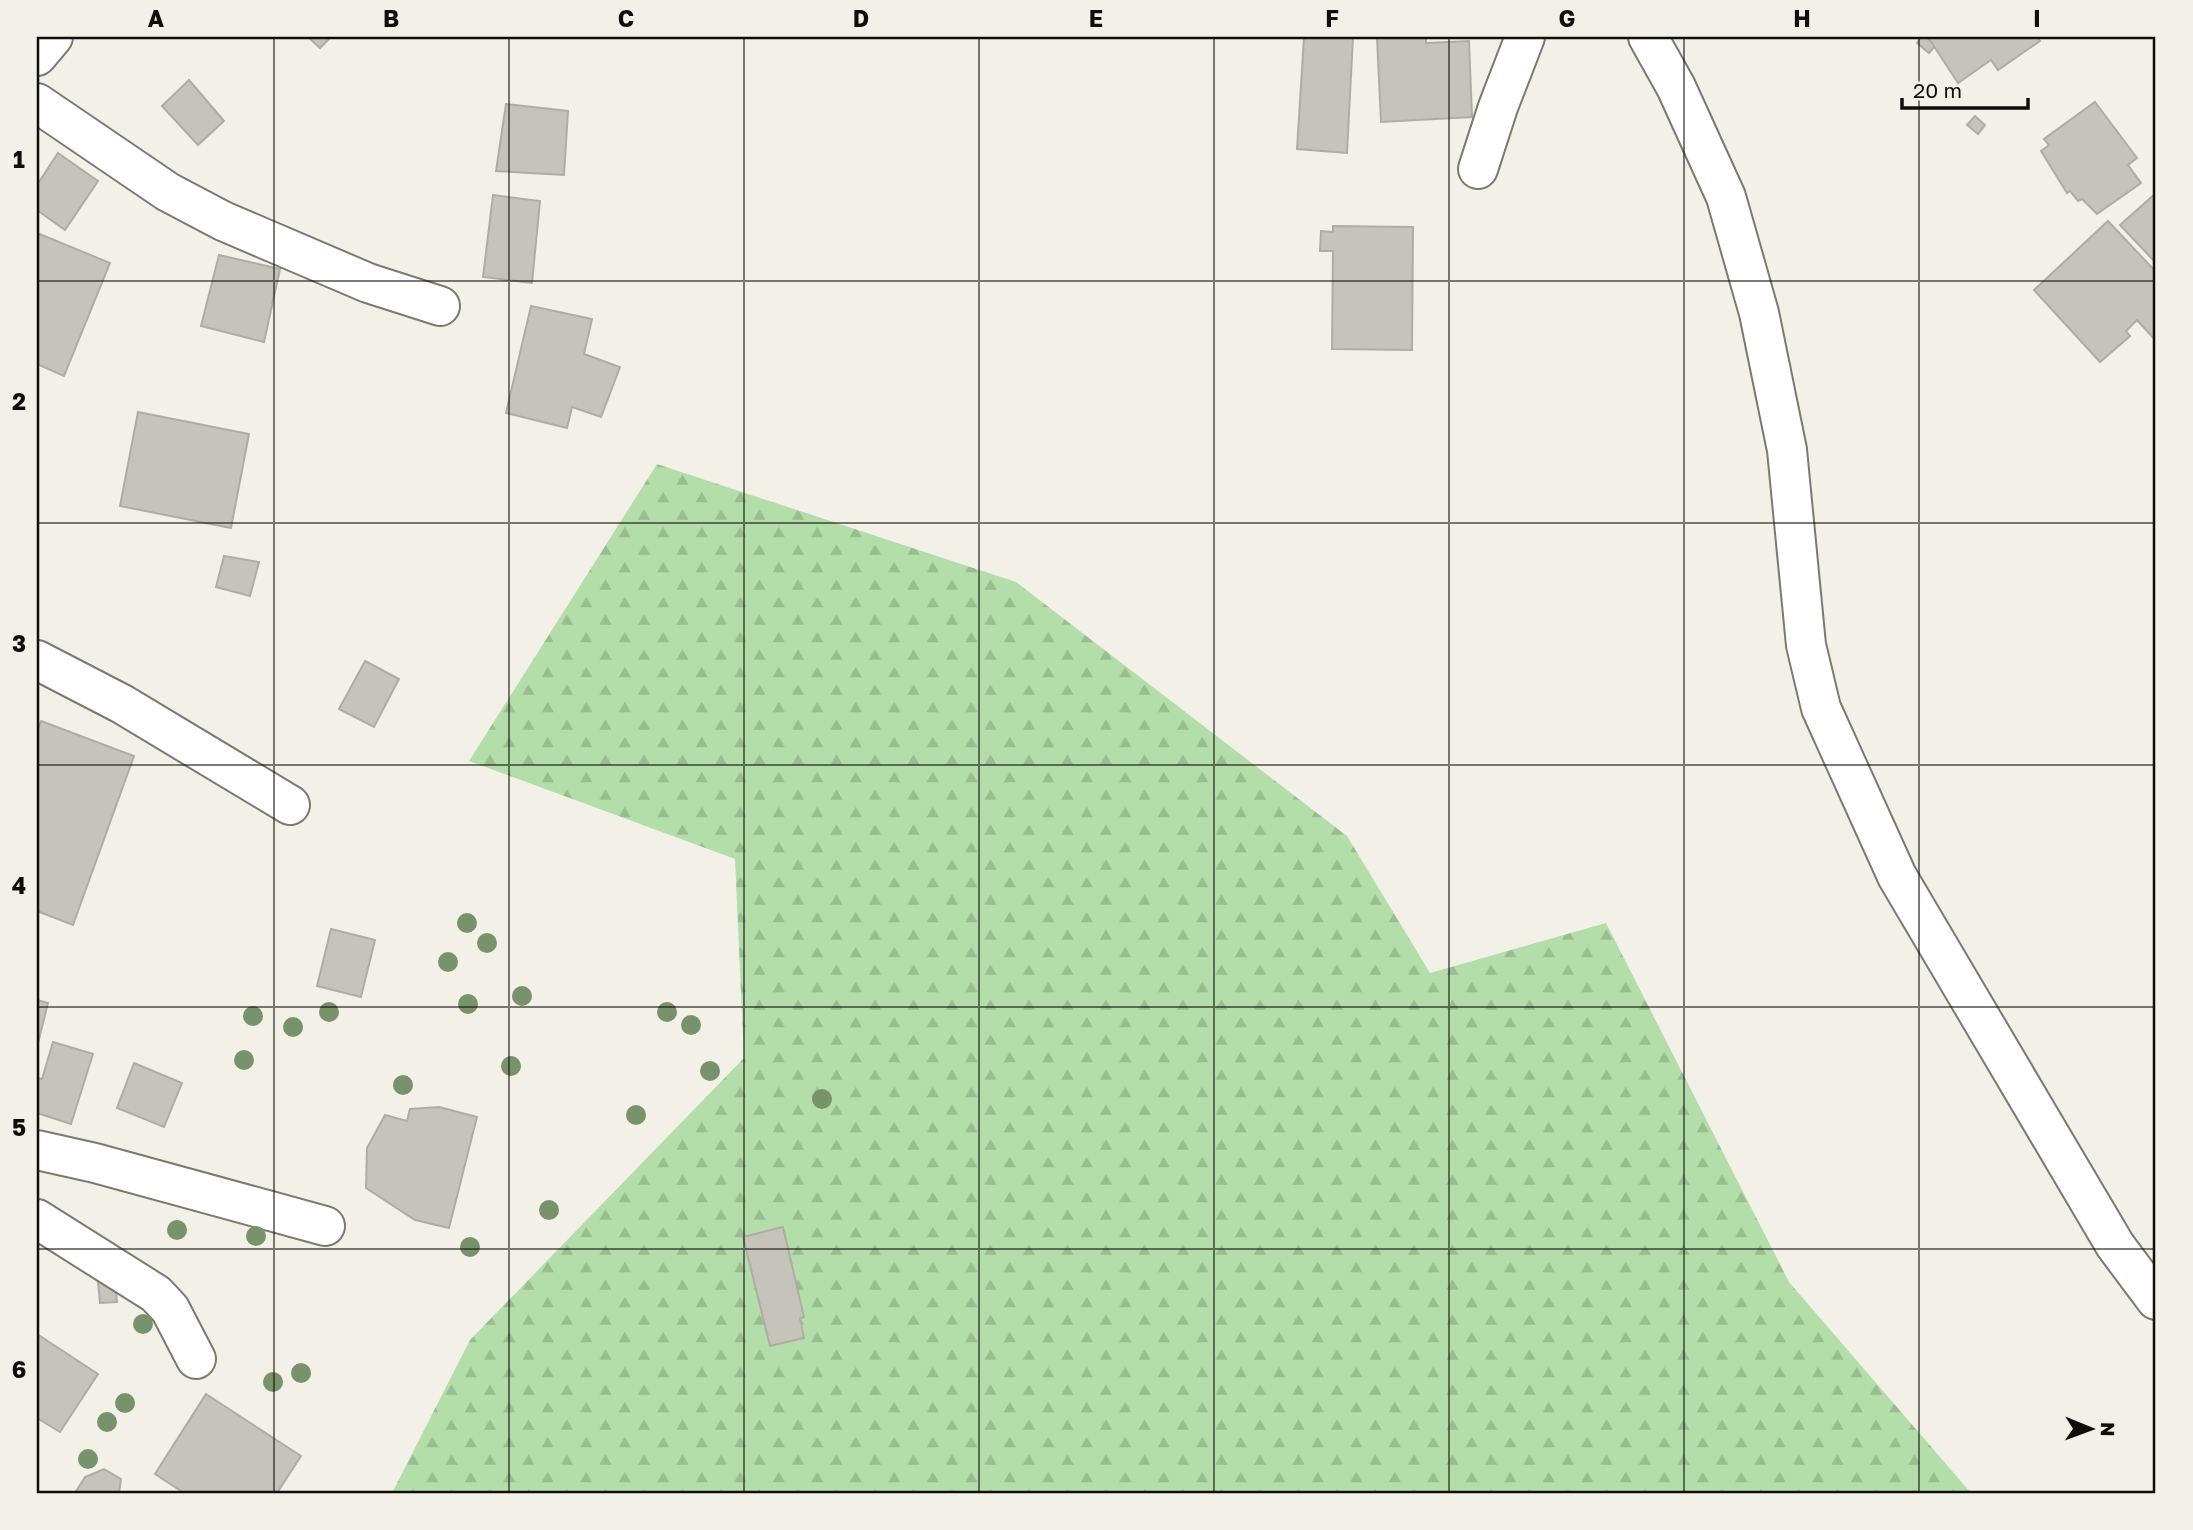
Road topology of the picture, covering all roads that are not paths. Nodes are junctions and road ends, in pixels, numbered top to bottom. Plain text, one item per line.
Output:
1 (53, 37) edge
2 (1525, 37) edge
3 (1648, 37) edge
4 (37, 56) edge
5 (37, 103) edge
6 (1478, 169) dead end
7 (440, 306) dead end
8 (37, 660) edge
9 (290, 805) dead end
10 (37, 1150) edge
11 (37, 1219) edge
12 (325, 1226) dead end
13 (2156, 1300) edge
14 (196, 1359) dead end

1 - 4 street
2 - 6 street
3 - 13 street
5 - 7 street
8 - 9 street
10 - 12 street
11 - 14 street

